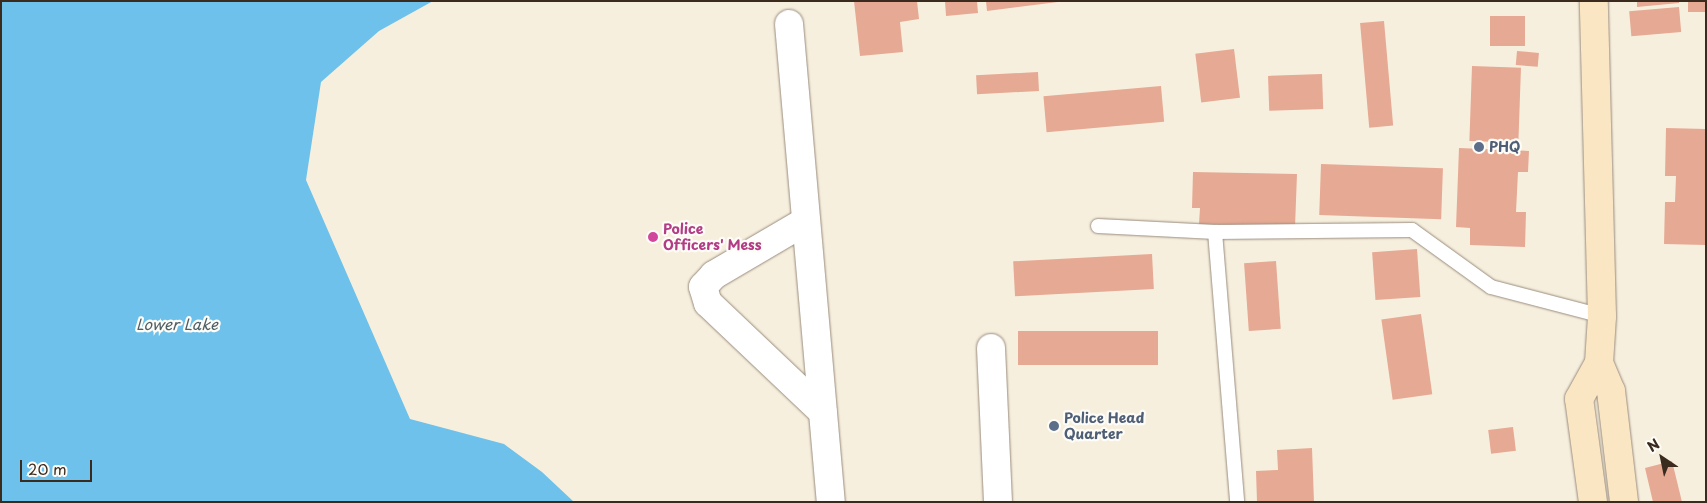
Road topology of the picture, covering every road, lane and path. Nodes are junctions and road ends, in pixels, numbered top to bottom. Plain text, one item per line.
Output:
1 (1594, 1) edge
2 (789, 24) dead end
3 (806, 221) junction
4 (1098, 226) dead end
5 (1215, 232) junction
6 (1602, 316) junction
7 (991, 348) dead end
8 (1598, 363) junction
9 (823, 412) junction
10 (831, 502) edge
11 (998, 502) edge
12 (1237, 502) edge
13 (1593, 502) edge
14 (1624, 502) edge

1 - 6 main road
2 - 3 street
3 - 9 street
3 - 9 street
4 - 5 lane
5 - 6 lane
5 - 12 lane
6 - 8 main road
7 - 11 street
8 - 13 main road
8 - 14 main road
9 - 10 street

